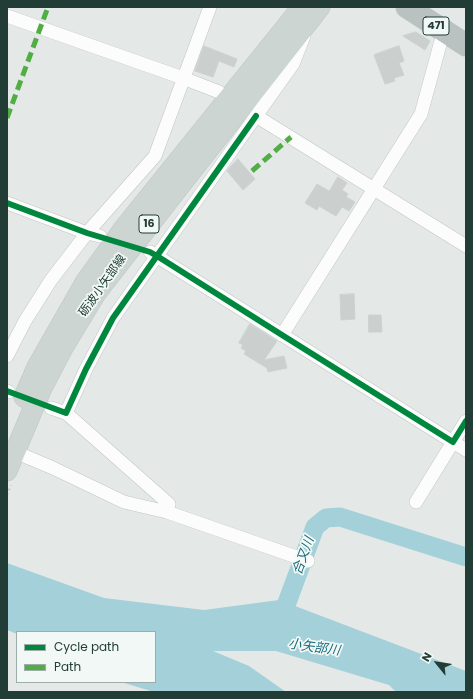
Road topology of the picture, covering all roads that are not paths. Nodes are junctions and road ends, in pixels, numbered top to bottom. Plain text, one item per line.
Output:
1 (210, 7) edge
2 (320, 7) edge
3 (407, 7) edge
4 (305, 15) edge
5 (7, 16) edge
6 (444, 30) junction
7 (466, 45) edge
8 (183, 78) junction
9 (228, 100) junction
10 (256, 116) junction
11 (374, 189) junction
12 (7, 203) edge
13 (87, 233) junction
14 (100, 236) dead end
15 (466, 246) edge
16 (154, 254) junction
17 (282, 335) junction
18 (7, 356) edge
19 (51, 408) dead end
20 (66, 412) junction
21 (466, 420) edge
22 (453, 442) junction
23 (466, 450) edge
24 (10, 455) edge
25 (416, 502) dead end
26 (167, 512) junction
27 (308, 561) dead end

1 - 8 street
2 - 4 main road, 砺波小矢部線 / 16
3 - 6 highway, 471
4 - 9 main road, 砺波小矢部線 / 16
4 - 10 street
4 - 24 main road, 砺波小矢部線 / 16
5 - 8 street
6 - 7 highway, 471
6 - 11 street
8 - 9 street
8 - 13 street
9 - 24 main road, 砺波小矢部線 / 16
10 - 11 street
10 - 16 street
11 - 15 street
11 - 17 street
12 - 13 street
13 - 14 street
13 - 18 street
16 - 17 street
16 - 20 street
17 - 22 street
19 - 20 street
20 - 26 street
21 - 22 street
22 - 23 street
22 - 25 street
24 - 26 street
26 - 27 street

